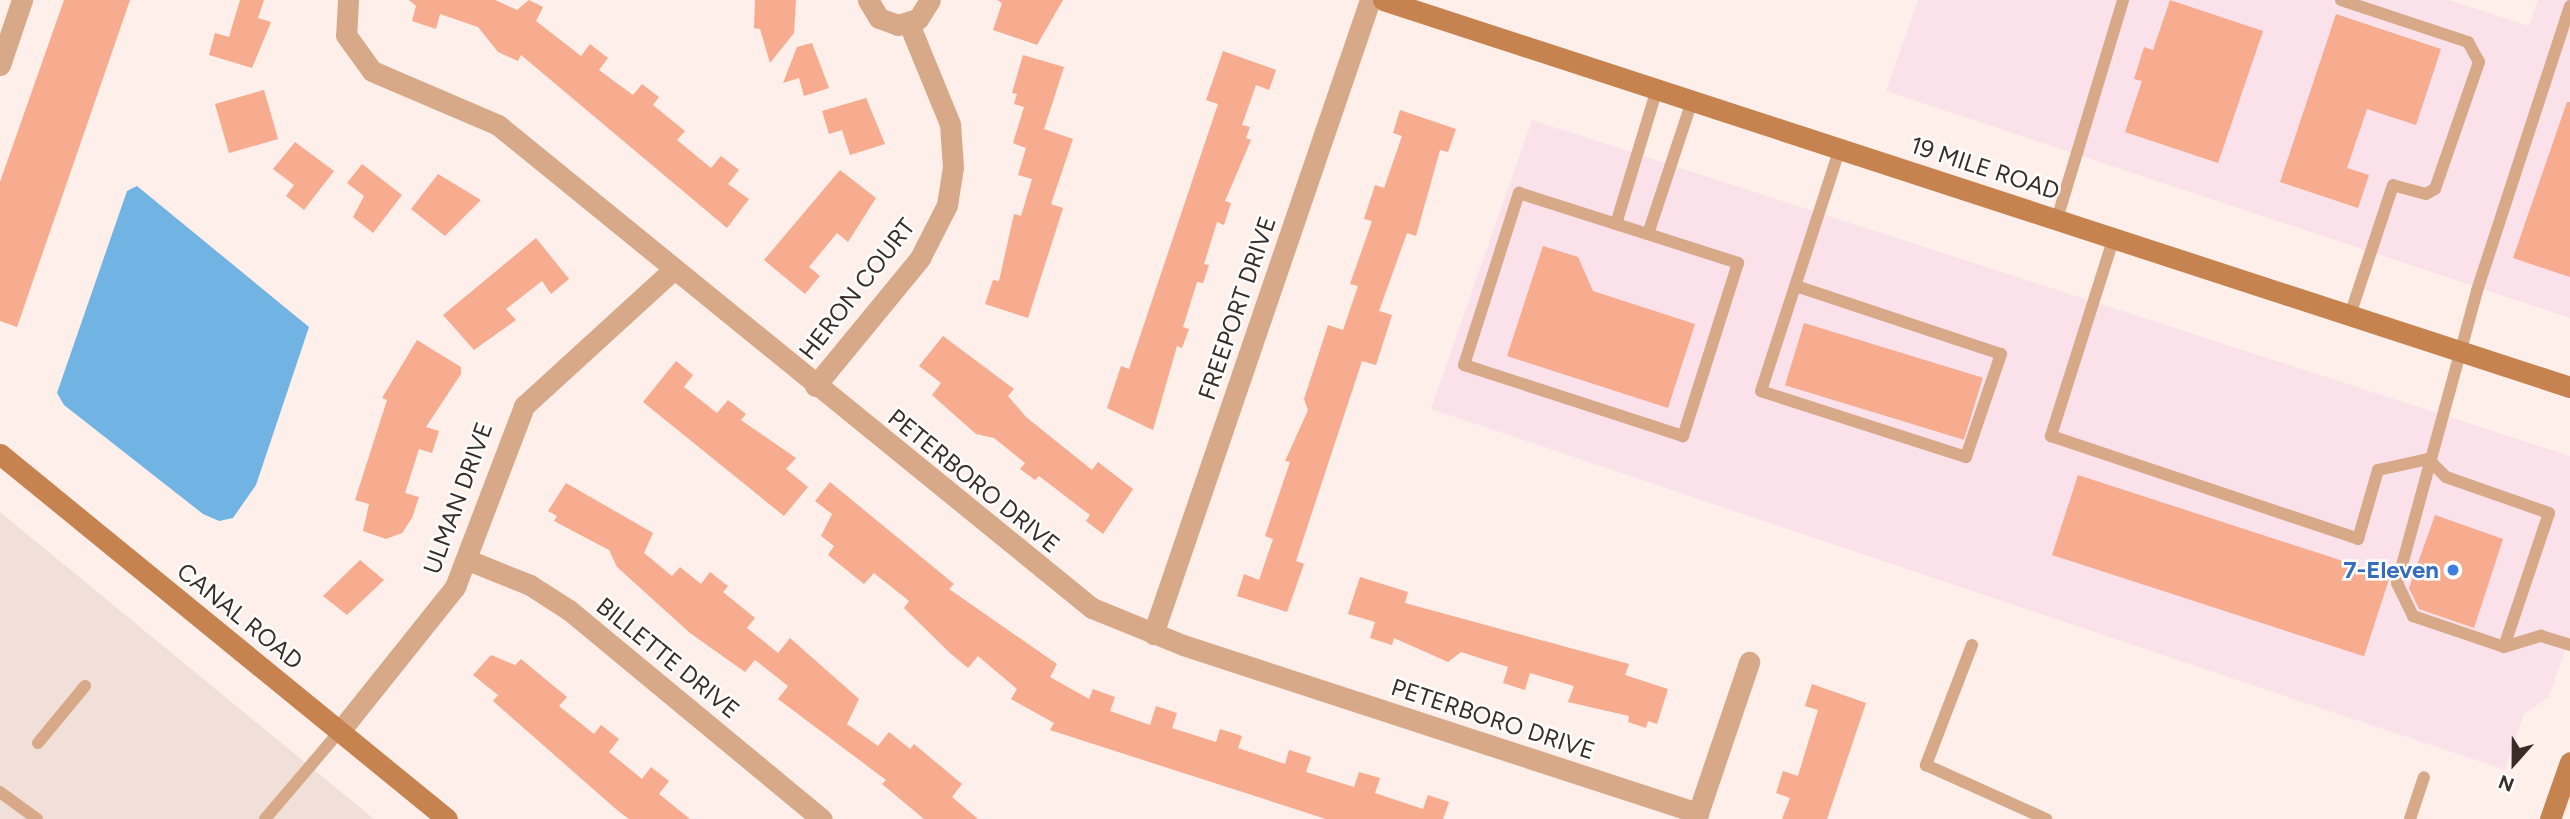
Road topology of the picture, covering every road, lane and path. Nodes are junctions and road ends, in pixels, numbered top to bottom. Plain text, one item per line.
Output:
1 (22, 0) edge
2 (348, 0) edge
3 (868, 0) edge
4 (930, 0) edge
5 (1370, 0) edge
6 (1383, 0) edge
7 (2123, 0) edge
8 (2342, 0) edge
9 (2570, 6) edge
10 (909, 23) junction
11 (0, 65) edge
12 (1657, 89) junction
13 (1692, 100) junction
14 (1840, 149) junction
15 (2057, 219) junction
16 (1616, 224) junction
17 (1648, 234) junction
18 (2114, 237) junction
19 (673, 270) junction
20 (1796, 286) junction
21 (2350, 315) junction
22 (2459, 351) junction
23 (815, 386) junction
24 (2570, 387) edge
25 (0, 454) edge
26 (2428, 459) junction
27 (468, 560) junction
28 (1153, 634) junction
29 (1972, 645) dead end
30 (2570, 645) edge
31 (2504, 647) junction
32 (1749, 662) dead end
33 (85, 687) dead end
34 (340, 732) junction
35 (37, 743) dead end
36 (2570, 762) edge
37 (2424, 777) dead end
38 (0, 792) edge
39 (1697, 816) edge
40 (37, 819) edge
41 (265, 819) edge
42 (447, 819) edge
43 (822, 819) edge
44 (2046, 819) edge
45 (2410, 819) edge
46 (2550, 819) edge

1 - 11 street
2 - 19 street, PETERBORO DRIVE
3 - 10 street
4 - 10 street
5 - 28 street, FREEPORT DRIVE
6 - 12 street, 19 MILE ROAD
7 - 15 lane
8 - 21 lane
9 - 22 lane
10 - 23 street, HERON COURT
12 - 13 street, 19 MILE ROAD
12 - 16 lane
13 - 14 street, 19 MILE ROAD
13 - 17 lane
14 - 15 street, 19 MILE ROAD
14 - 20 lane
15 - 18 street, 19 MILE ROAD
16 - 17 lane
16 - 17 lane
18 - 21 street, 19 MILE ROAD
18 - 26 lane
19 - 23 street, PETERBORO DRIVE
19 - 27 street, ULMAN DRIVE
20 - 20 lane
21 - 22 street, 19 MILE ROAD
22 - 24 street, 19 MILE ROAD
22 - 26 lane
23 - 28 street, PETERBORO DRIVE
25 - 34 street, CANAL ROAD
26 - 31 lane
26 - 31 lane
27 - 34 street, ULMAN DRIVE
27 - 43 street, BILLETTE DRIVE
28 - 39 street, PETERBORO DRIVE
29 - 44 lane
30 - 31 lane
32 - 39 street
33 - 35 lane
34 - 41 lane
34 - 42 street, CANAL ROAD
36 - 46 street
37 - 45 lane
38 - 40 lane

